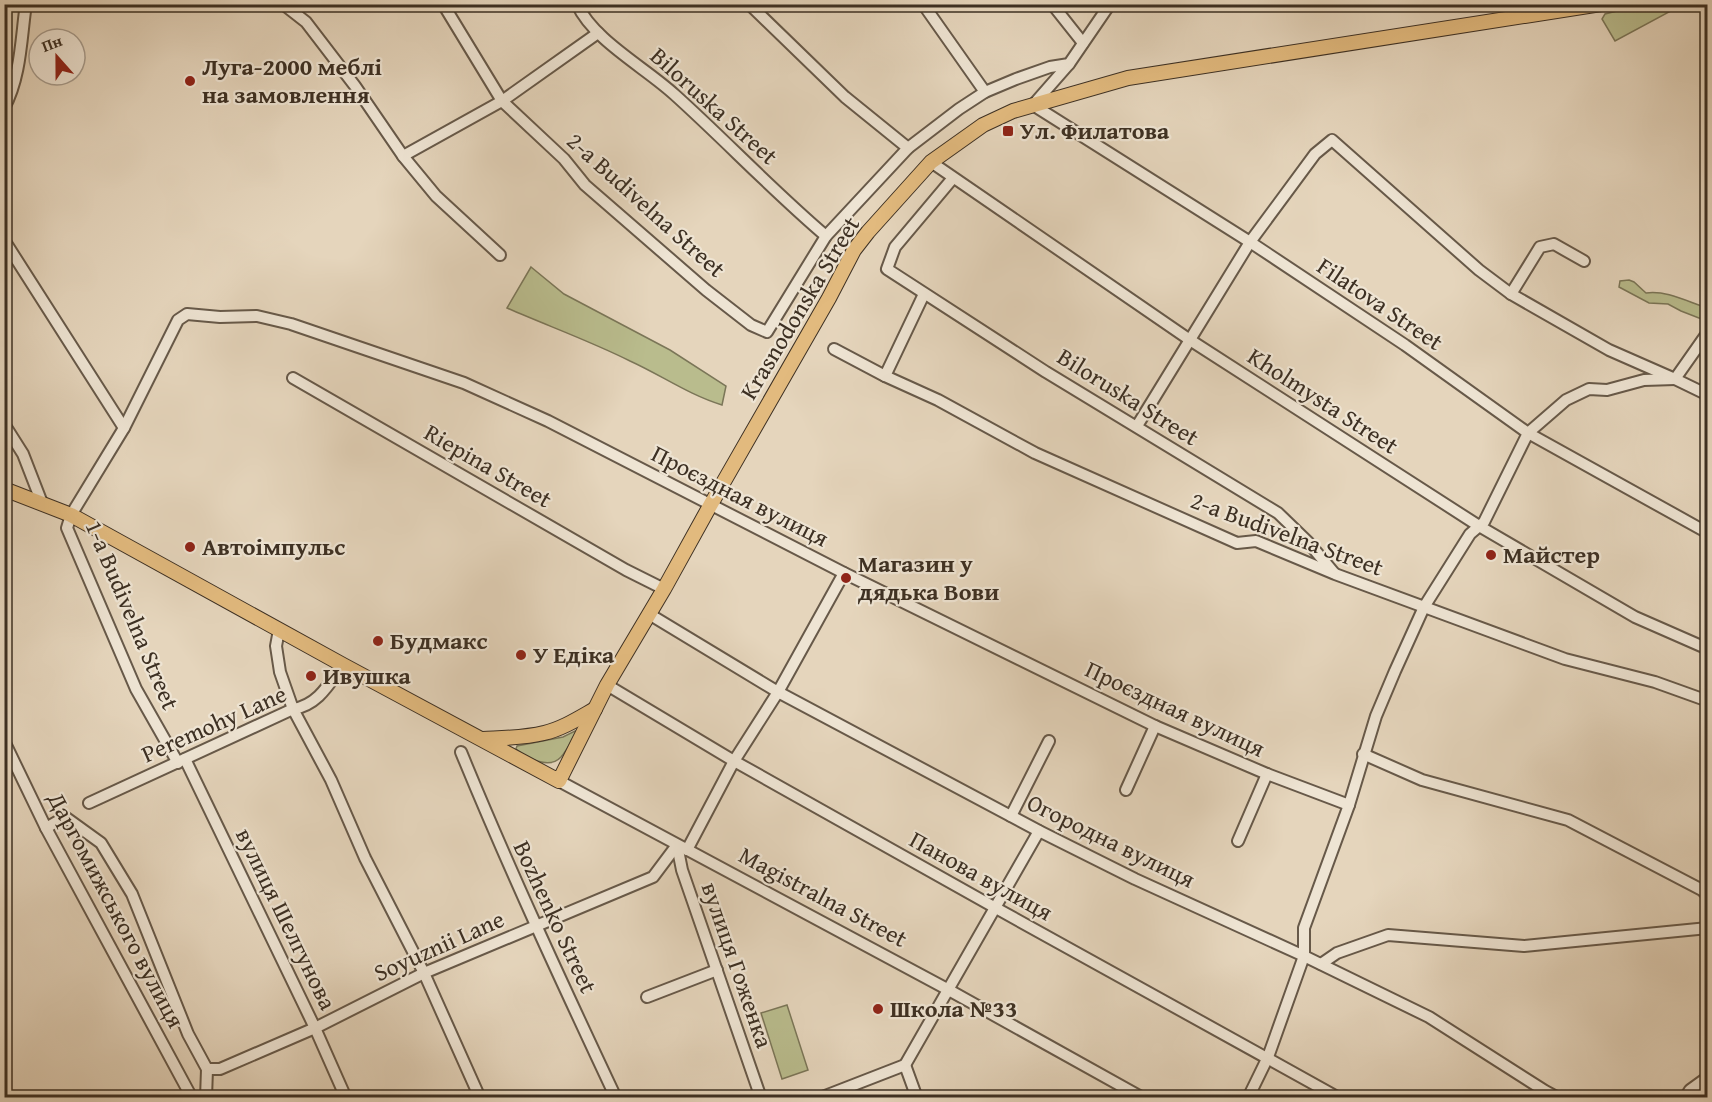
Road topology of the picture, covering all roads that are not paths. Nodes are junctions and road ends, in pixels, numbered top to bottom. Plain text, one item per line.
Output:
1 (283, 4) edge
2 (443, 4) edge
3 (577, 4) edge
4 (749, 4) edge
5 (923, 4) edge
6 (1052, 4) edge
7 (1110, 4) edge
8 (1601, 4) edge
9 (26, 6) edge
10 (598, 33) junction
11 (1083, 43) junction
12 (1069, 64) junction
13 (10, 77) edge
14 (985, 92) junction
15 (502, 101) junction
16 (1033, 105) junction
17 (4, 108) edge
18 (908, 148) junction
19 (403, 156) junction
20 (931, 162) junction
21 (953, 178) junction
22 (826, 236) junction
23 (4, 240) edge
24 (1250, 242) junction
25 (500, 255) dead end
26 (1584, 261) dead end
27 (924, 294) junction
28 (1511, 294) junction
29 (1707, 332) edge
30 (1190, 340) junction
31 (834, 349) dead end
32 (885, 376) junction
33 (293, 378) dead end
34 (1675, 378) junction
35 (1707, 395) edge
36 (4, 424) edge
37 (1137, 426) junction
38 (124, 428) junction
39 (1528, 433) junction
40 (4, 489) edge
41 (42, 503) junction
42 (711, 504) junction
43 (70, 515) junction
44 (1479, 526) junction
45 (1707, 533) edge
46 (844, 573) junction
47 (1335, 574) junction
48 (664, 589) junction
49 (1424, 607) junction
50 (649, 614) junction
51 (279, 630) junction
52 (1707, 649) edge
53 (343, 665) junction
54 (607, 684) junction
55 (778, 692) junction
56 (1707, 701) edge
57 (293, 709) junction
58 (595, 709) junction
59 (1155, 726) junction
60 (481, 739) junction
61 (4, 741) edge
62 (1048, 741) dead end
63 (461, 752) dead end
64 (1363, 754) junction
65 (182, 761) junction
66 (734, 761) junction
67 (1267, 774) junction
68 (559, 781) junction
69 (1126, 790) dead end
70 (89, 803) dead end
71 (1349, 804) junction
72 (1011, 816) junction
73 (46, 828) junction
74 (1039, 831) junction
75 (1238, 841) dead end
76 (682, 847) junction
77 (1707, 896) edge
78 (994, 907) junction
79 (536, 927) junction
80 (1707, 928) edge
81 (1304, 956) junction
82 (1321, 964) junction
83 (717, 970) junction
84 (424, 974) junction
85 (947, 989) junction
86 (647, 997) dead end
87 (315, 1028) junction
88 (1268, 1058) junction
89 (905, 1065) junction
90 (207, 1069) junction
91 (1707, 1077) edge
92 (192, 1098) edge
93 (206, 1098) edge
94 (346, 1098) edge
95 (480, 1098) edge
96 (616, 1098) edge
97 (761, 1098) edge
98 (820, 1098) edge
99 (917, 1098) edge
100 (1143, 1098) edge
101 (1248, 1098) edge
102 (1339, 1098) edge
103 (1558, 1098) edge
104 (1685, 1098) edge

1 - 19 street
2 - 15 street, 2-a Budivelna Street
3 - 10 street, Biloruska Street
4 - 18 street
5 - 14 street
6 - 11 street
7 - 11 street
8 - 16 main road, Krasnodonska Street
9 - 13 street
10 - 15 street
10 - 22 street, Biloruska Street
11 - 12 street
12 - 14 street
12 - 16 street
13 - 17 street
14 - 18 street
15 - 19 street
15 - 22 street, 2-a Budivelna Street
16 - 20 main road, Krasnodonska Street
16 - 24 street, Filatova Street
18 - 22 street
19 - 25 street
20 - 21 street, Kholmysta Street
20 - 42 main road, Krasnodonska Street
21 - 27 street, Biloruska Street
21 - 30 street, Kholmysta Street
23 - 38 street
24 - 28 street
24 - 30 street
24 - 39 street, Filatova Street
26 - 28 street
27 - 32 street
27 - 37 street, Biloruska Street
28 - 34 street
29 - 34 street
30 - 37 street
30 - 44 street, Kholmysta Street
31 - 32 street, 2-a Budivelna Street
32 - 47 street, 2-a Budivelna Street
33 - 48 street, Riepina Street
34 - 35 street
34 - 39 street
36 - 41 street
37 - 47 street, Biloruska Street
38 - 42 street, Проєздная вулиця
38 - 43 street
39 - 44 street
39 - 45 street, Filatova Street
40 - 41 main road
41 - 43 main road
42 - 46 street, Проєздная вулиця
42 - 48 main road, Krasnodonska Street
43 - 51 main road
43 - 65 street, 1-a Budivelna Street
44 - 49 street
44 - 52 street, Kholmysta Street
46 - 55 street, Soyuznii Lane
46 - 59 street, Проєздная вулиця
47 - 49 street, 2-a Budivelna Street
48 - 50 main road, Krasnodonska Street
49 - 56 street, 2-a Budivelna Street
49 - 64 street
50 - 54 main road, Krasnodonska Street
50 - 55 street, Огородна вулиця
51 - 53 main road
51 - 57 street
53 - 57 street, Peremohy Lane
53 - 60 main road, Magistralna Street
54 - 58 main road, Krasnodonska Street
54 - 66 street, Панова вулиця
55 - 66 street, Soyuznii Lane
55 - 72 street, Огородна вулиця
57 - 65 street, Peremohy Lane
57 - 84 street
58 - 60 main road
58 - 68 main road, Krasnodonska Street
59 - 67 street, Проєздная вулиця
59 - 69 street
60 - 68 main road, Magistralna Street
61 - 73 street, Даргомижського вулиця
62 - 72 street
63 - 79 street, Bozhenko Street
64 - 71 street
64 - 77 street
65 - 70 street, Peremohy Lane
65 - 87 street, вулиця Шелгунова
66 - 76 street, Soyuznii Lane
66 - 78 street, Панова вулиця
67 - 71 street, Проєздная вулиця
67 - 75 street
68 - 76 street, Magistralna Street
71 - 81 street
72 - 74 street, Огородна вулиця
73 - 90 street
73 - 92 street, Даргомижського вулиця
74 - 78 street
74 - 81 street, Огородна вулиця
76 - 79 street, Soyuznii Lane
76 - 83 street, вулиця Гоженка
76 - 85 street, Magistralna Street
78 - 85 street
78 - 88 street, Панова вулиця
79 - 84 street, Soyuznii Lane
79 - 96 street, Bozhenko Street
80 - 82 street
81 - 82 street, Огородна вулиця
81 - 88 street
82 - 103 street, Огородна вулиця
83 - 86 street
83 - 97 street, вулиця Гоженка
84 - 87 street, Soyuznii Lane
84 - 95 street
85 - 89 street
85 - 100 street, Magistralna Street
87 - 90 street, Soyuznii Lane
87 - 94 street, вулиця Шелгунова
88 - 101 street
88 - 102 street, Панова вулиця
89 - 98 street
89 - 99 street
90 - 93 street
91 - 104 street

